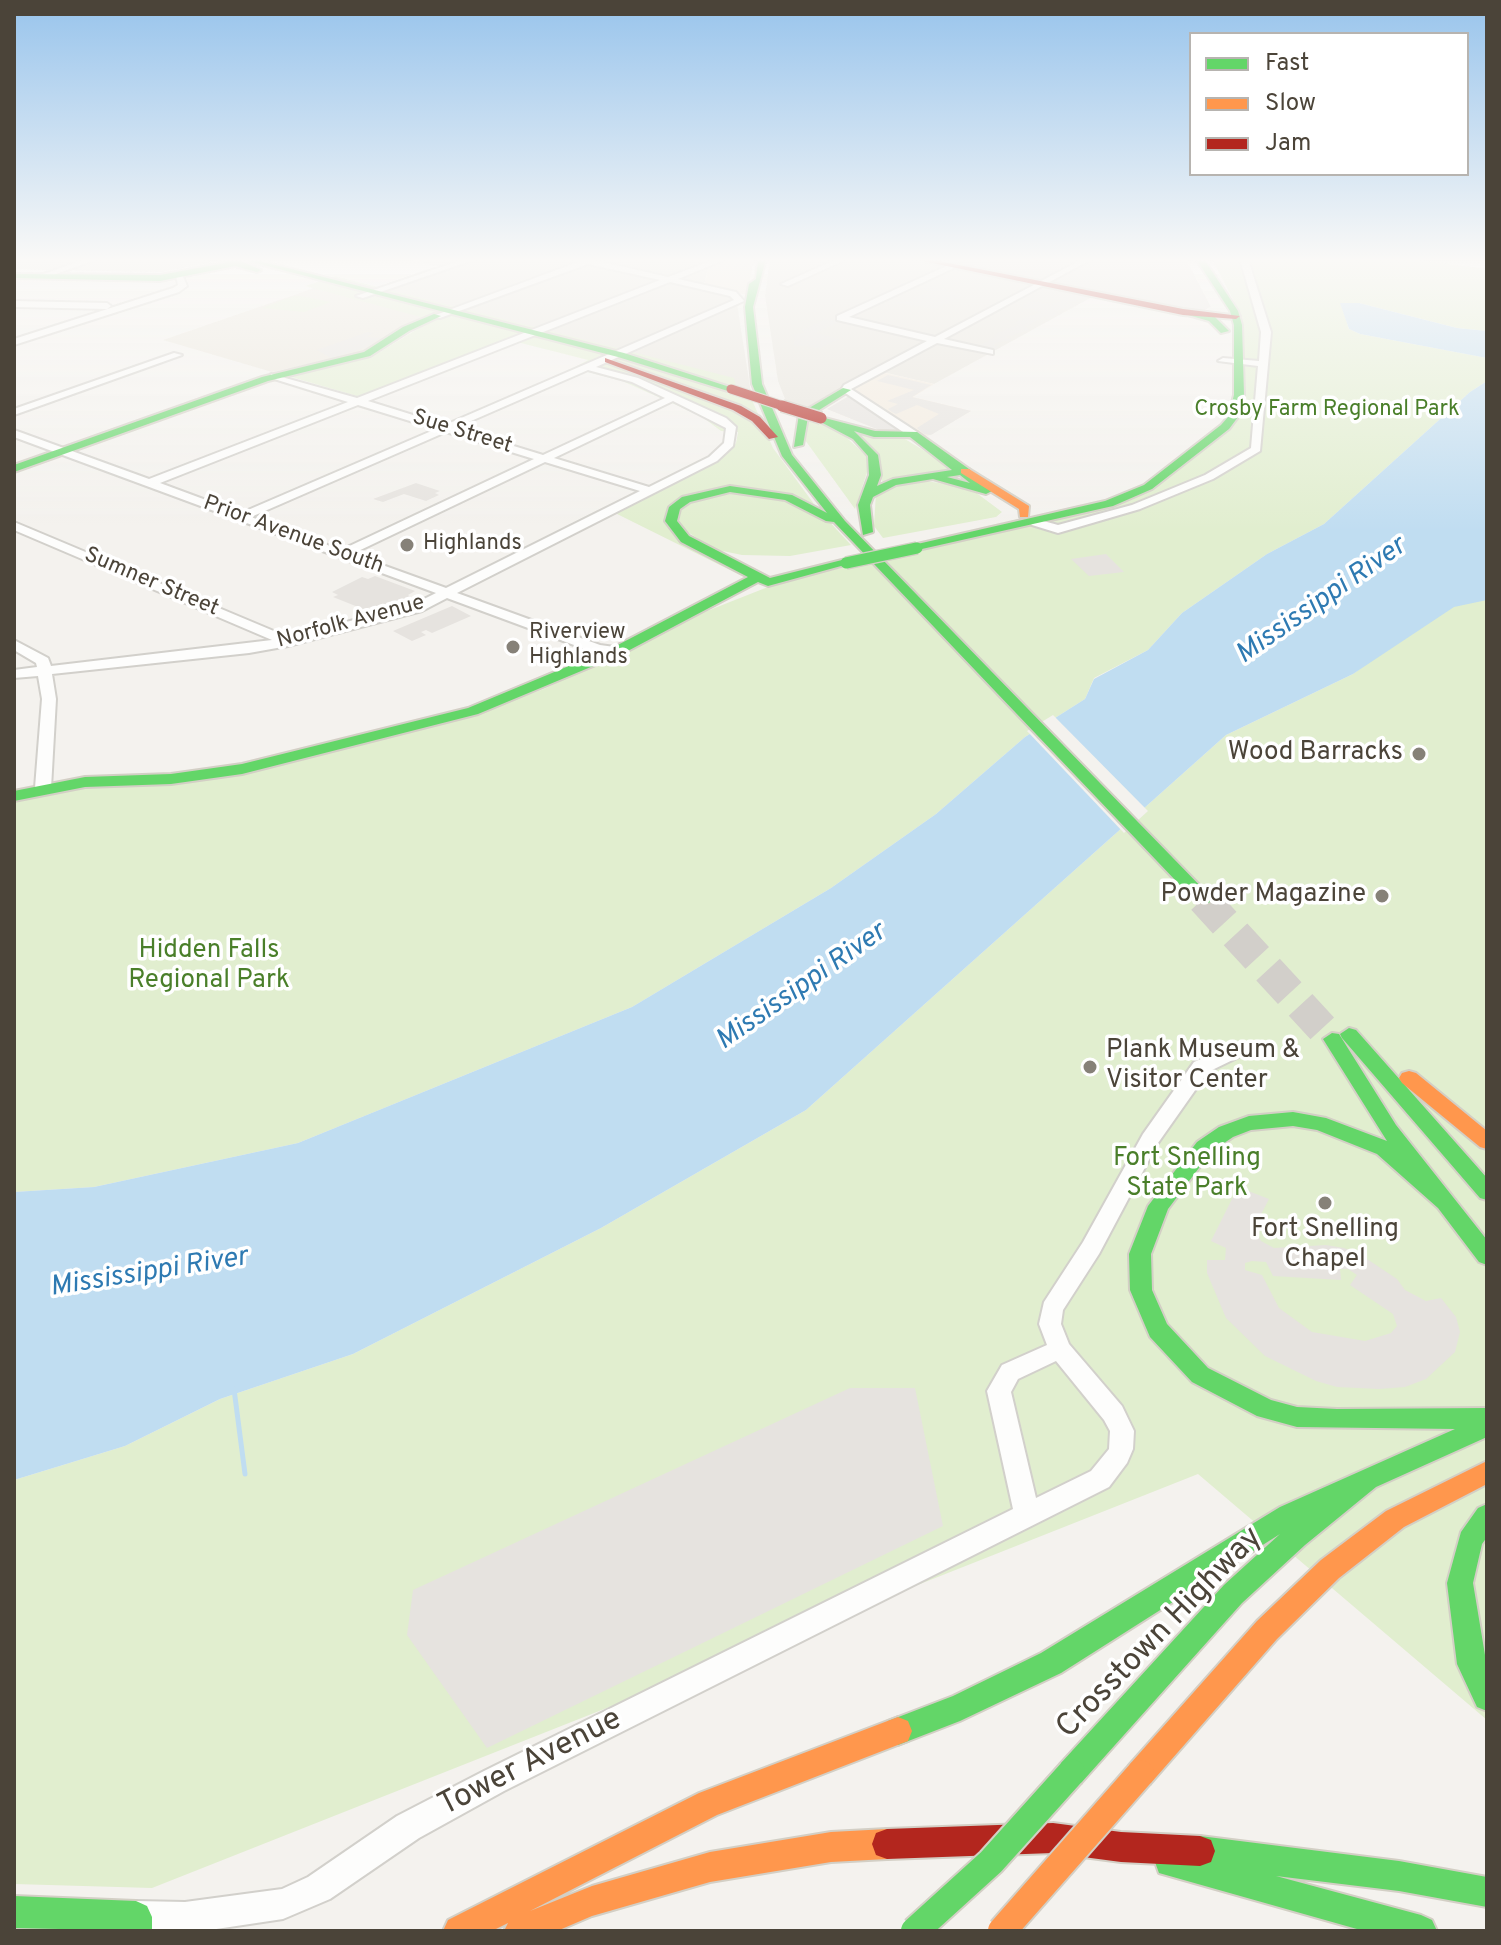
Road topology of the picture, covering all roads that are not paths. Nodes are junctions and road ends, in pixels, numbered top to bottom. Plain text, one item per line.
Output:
1 (374, 350) edge
2 (491, 350) edge
3 (583, 350) edge
4 (633, 350) edge
5 (766, 350) edge
6 (914, 350) edge
7 (980, 350) edge
8 (1229, 350) edge
9 (1264, 350) edge
10 (990, 352) dead end
11 (177, 355) dead end
12 (614, 358) junction
13 (1231, 362) junction
14 (1264, 364) junction
15 (590, 368) junction
16 (274, 376) junction
17 (846, 390) junction
18 (672, 398) junction
19 (358, 402) junction
20 (14, 412) edge
21 (821, 418) junction
22 (447, 429) junction
23 (14, 433) edge
24 (913, 434) junction
25 (790, 444) junction
26 (63, 451) junction
27 (544, 458) junction
28 (14, 469) edge
29 (965, 471) junction
30 (938, 478) junction
31 (150, 483) junction
32 (651, 491) junction
33 (986, 491) junction
34 (866, 496) junction
35 (241, 517) junction
36 (1030, 519) junction
37 (14, 526) edge
38 (862, 536) junction
39 (342, 554) junction
40 (767, 569) junction
41 (450, 594) junction
42 (288, 642) junction
43 (14, 644) edge
44 (617, 651) junction
45 (44, 670) junction
46 (14, 674) edge
47 (43, 788) junction
48 (14, 796) edge
49 (1208, 894) tunnel mouth
50 (1341, 1036) junction
51 (1240, 1048) dead end
52 (1487, 1142) edge
53 (1487, 1192) edge
54 (1468, 1199) dead end
55 (1444, 1202) junction
56 (1487, 1256) edge
57 (1060, 1349) junction
58 (1487, 1418) edge
59 (1487, 1426) edge
60 (1487, 1472) edge
61 (1367, 1479) junction
62 (1027, 1513) junction
63 (1487, 1516) edge
64 (1463, 1608) junction
65 (1487, 1656) edge
66 (1487, 1697) edge
67 (1121, 1847) junction
68 (1487, 1892) edge
69 (14, 1912) edge
70 (136, 1924) edge
71 (459, 1931) edge
72 (520, 1931) edge
73 (915, 1931) edge
74 (1002, 1931) edge
75 (1421, 1931) edge

1 - 16 main road
2 - 19 street
3 - 12 main road
4 - 12 street
5 - 25 main road
6 - 17 street
7 - 10 street
8 - 13 main road
9 - 14 street
11 - 20 street
12 - 15 street
12 - 21 main road, bridge
12 - 25 main road
13 - 14 street
13 - 36 main road
14 - 36 street
15 - 18 street
15 - 22 street
16 - 19 street, Sue Street
16 - 26 main road
17 - 24 street
17 - 25 main road
18 - 27 street
18 - 32 street, Norfolk Avenue
19 - 22 street, Sue Street
19 - 31 street
21 - 24 main road
21 - 34 main road
22 - 27 street, Sue Street
22 - 35 street
23 - 26 street, Prior Avenue South
24 - 29 main road
25 - 38 main road
26 - 28 main road
26 - 31 street, Prior Avenue South
27 - 32 street, Sue Street
27 - 39 street
29 - 30 main road
29 - 33 main road
29 - 36 main road
30 - 33 main road
30 - 34 main road
31 - 35 street, Prior Avenue South
32 - 41 street, Norfolk Avenue
33 - 36 main road
34 - 38 main road
35 - 39 street, Prior Avenue South
36 - 40 main road, bridge
37 - 42 street, Sumner Street
38 - 40 main road
38 - 49 main road
39 - 41 street, Prior Avenue South
40 - 44 main road
41 - 42 street, Norfolk Avenue
41 - 44 street, Prior Avenue South
42 - 45 street, Norfolk Avenue
43 - 45 street
44 - 47 main road
45 - 46 street, Norfolk Avenue
45 - 47 street
47 - 48 main road
50 - 52 main road
50 - 53 main road
50 - 54 main road
50 - 55 main road
51 - 57 street, Tower Avenue
55 - 56 main road
55 - 58 main road
57 - 62 street
57 - 62 street, Tower Avenue
59 - 61 main road, Crosstown Highway
60 - 74 main road, bridge
61 - 71 main road
61 - 73 main road, Crosstown Highway, bridge
62 - 70 street, Tower Avenue
63 - 64 main road
64 - 65 main road
64 - 66 main road
67 - 68 main road
67 - 72 main road
67 - 75 main road
69 - 70 main road, Tower Avenue

